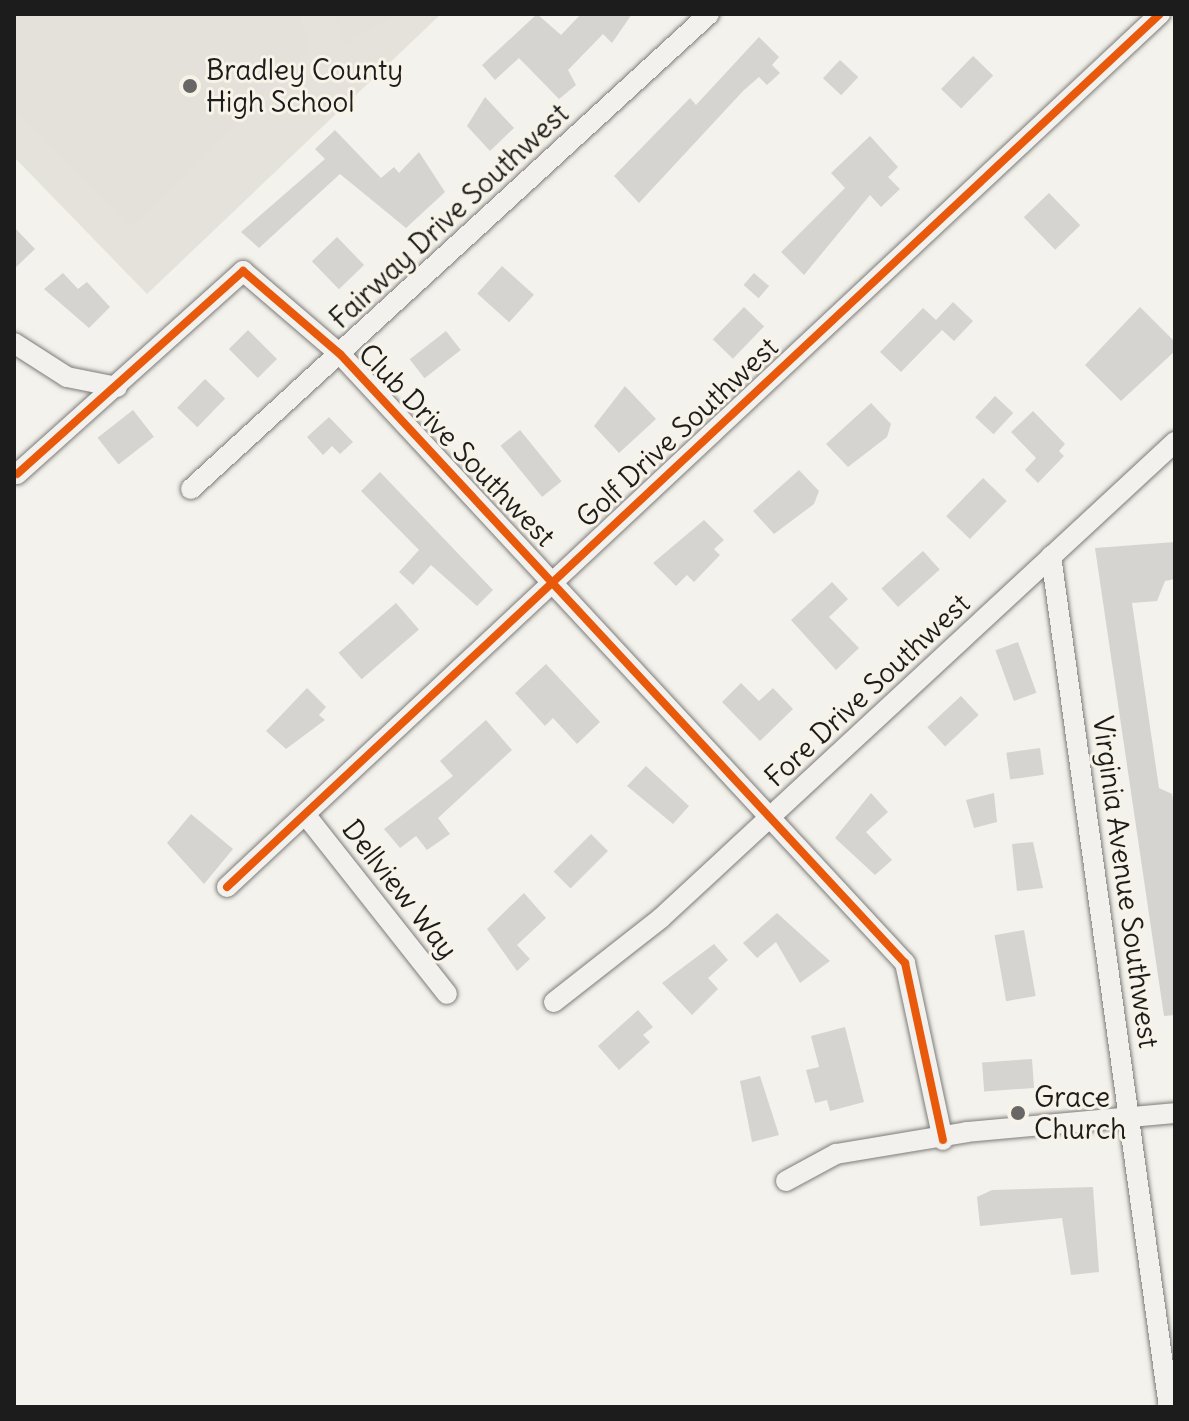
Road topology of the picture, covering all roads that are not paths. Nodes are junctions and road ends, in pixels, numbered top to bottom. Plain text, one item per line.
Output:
1 (709, 14) edge
2 (1160, 14) edge
3 (14, 343) edge
4 (340, 354) junction
5 (117, 387) junction
6 (1175, 442) edge
7 (17, 474) dead end
8 (191, 489) dead end
9 (1051, 556) junction
10 (553, 578) junction
11 (308, 818) junction
12 (769, 819) junction
13 (227, 887) dead end
14 (447, 994) dead end
15 (554, 1002) dead end
16 (1175, 1113) edge
17 (1130, 1117) junction
18 (943, 1140) junction
19 (786, 1181) dead end
20 (1169, 1407) edge

1 - 4 street, Fairway Drive Southwest
2 - 10 street, Golf Drive Southwest
3 - 5 street
4 - 5 street, Club Drive Southwest
4 - 8 street, Fairway Drive Southwest
4 - 10 street, Club Drive Southwest
5 - 7 street, Club Drive Southwest
6 - 9 street, Fore Drive Southwest
9 - 12 street, Fore Drive Southwest
9 - 17 street, Virginia Avenue Southwest
10 - 11 street, Golf Drive Southwest
10 - 12 street, Club Drive Southwest
11 - 13 street, Golf Drive Southwest
11 - 14 street, Dellview Way
12 - 15 street, Fore Drive Southwest
12 - 18 street, Club Drive Southwest
16 - 17 street
17 - 18 street
17 - 20 street, Virginia Avenue Southwest
18 - 19 street

